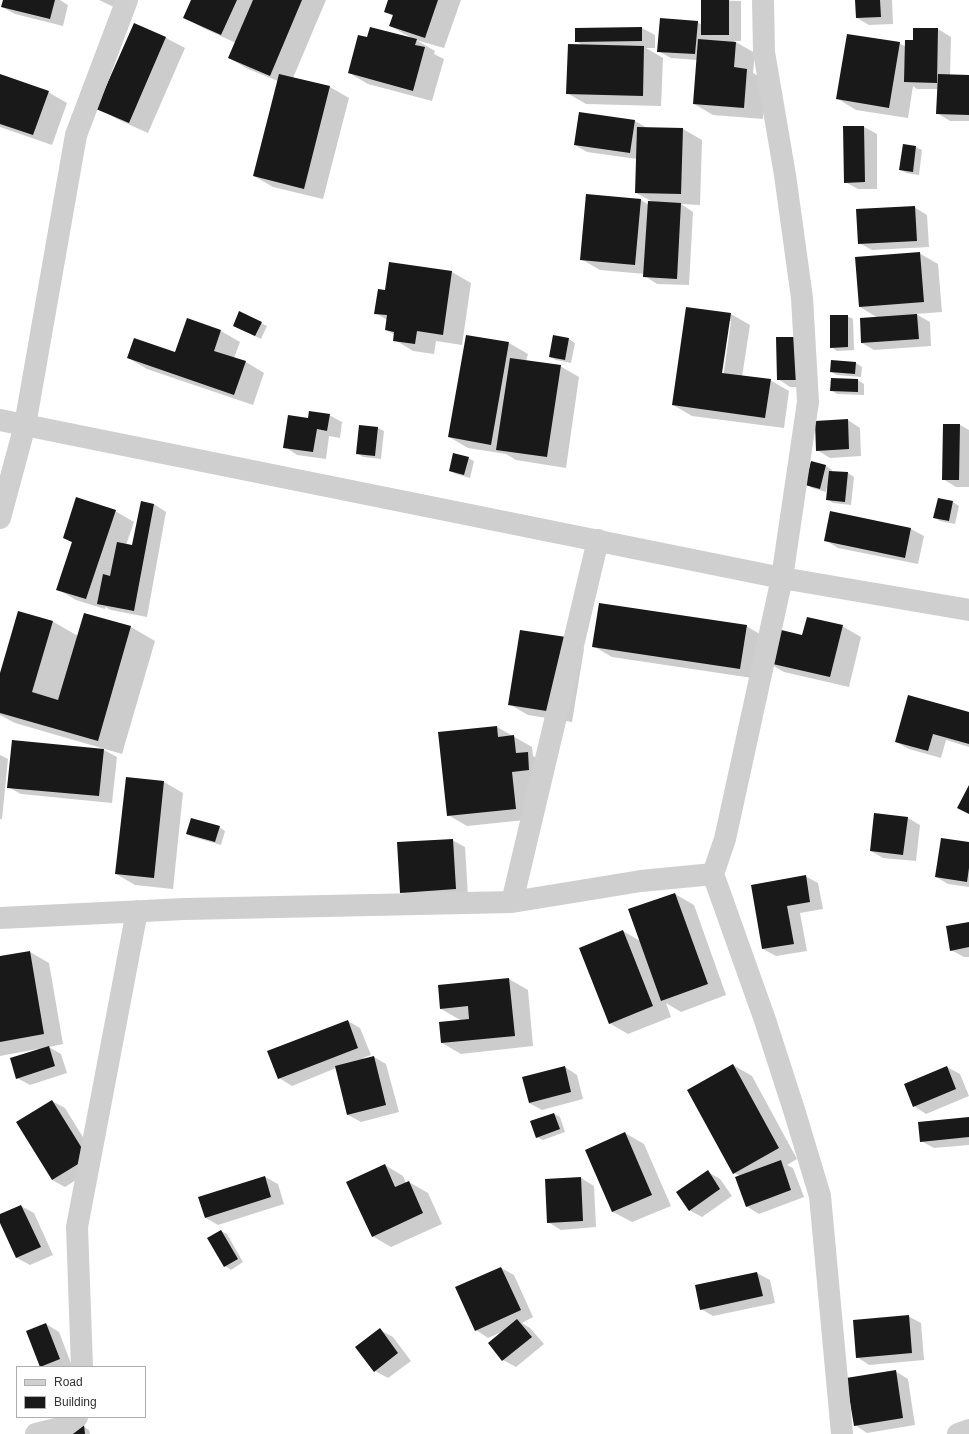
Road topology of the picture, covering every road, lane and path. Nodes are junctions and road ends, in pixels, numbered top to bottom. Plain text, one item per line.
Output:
1 (127, 0) edge
2 (763, 0) edge
3 (0, 420) edge
4 (25, 425) junction
5 (0, 518) edge
6 (598, 540) junction
7 (782, 578) junction
8 (969, 610) edge
9 (713, 874) junction
10 (512, 902) junction
11 (137, 911) junction
12 (0, 918) edge
13 (82, 1366) edge
14 (76, 1418) edge
15 (969, 1430) edge
16 (36, 1434) edge
17 (842, 1434) edge
18 (958, 1434) edge

1 - 4 street
2 - 7 street
3 - 4 street
4 - 5 street
4 - 6 street
6 - 7 street
6 - 10 street
7 - 8 street
7 - 9 street
9 - 10 street
9 - 17 street
10 - 11 street
11 - 12 street
11 - 13 street
14 - 16 street
15 - 18 street

